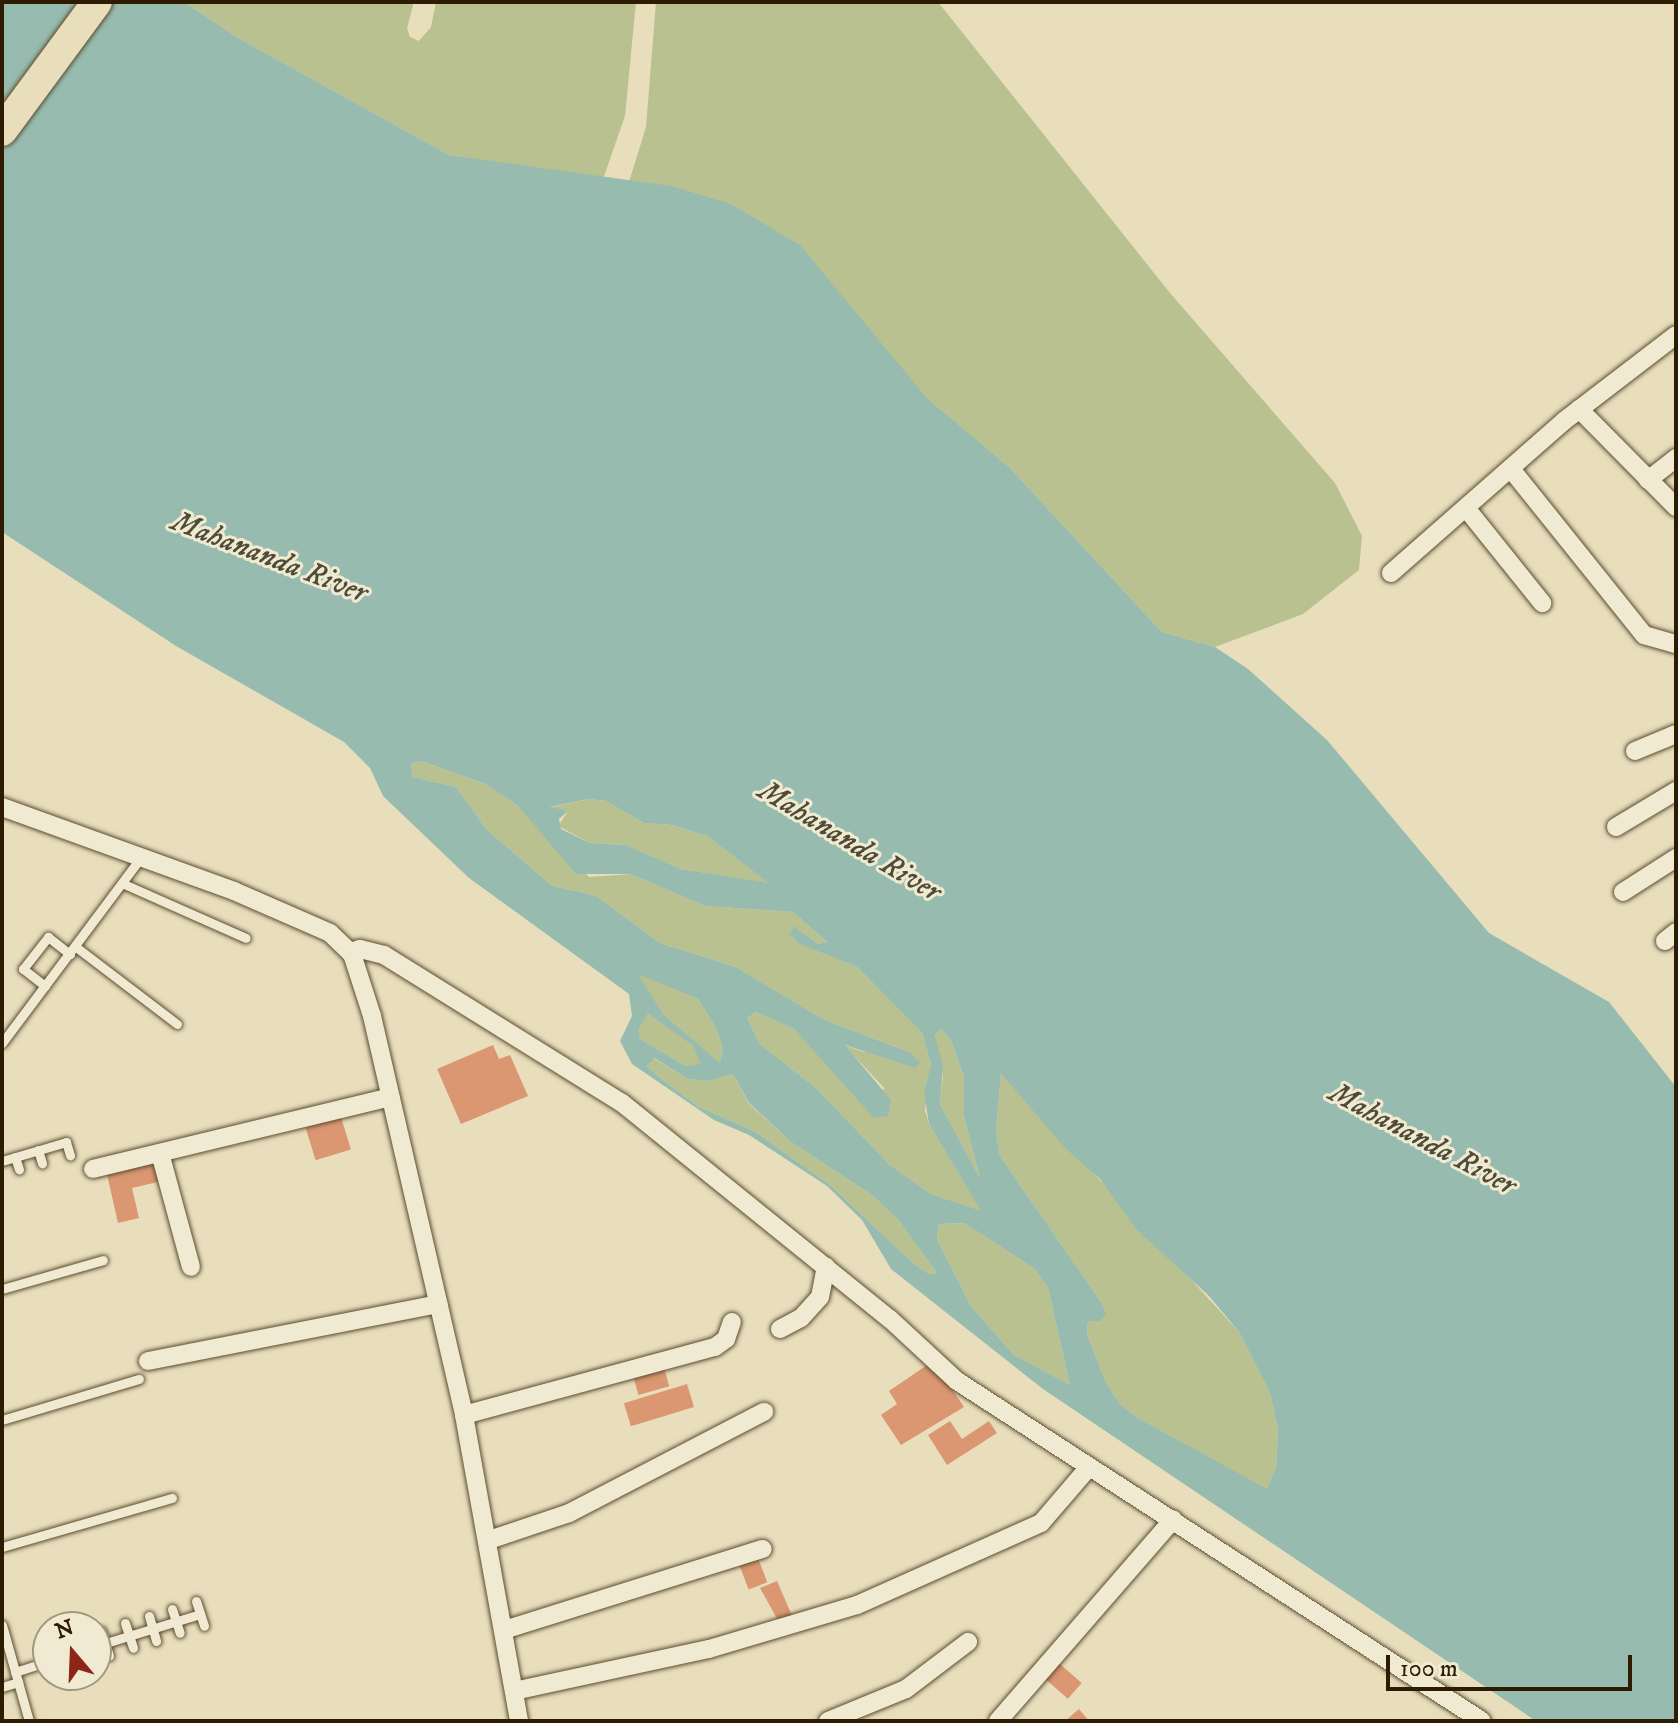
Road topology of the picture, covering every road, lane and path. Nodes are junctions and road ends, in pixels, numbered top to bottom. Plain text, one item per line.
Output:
1 (97, 2) edge
2 (2, 131) edge
3 (1676, 335) edge
4 (1579, 409) junction
5 (1676, 458) edge
6 (1511, 469) junction
7 (1648, 480) junction
8 (1676, 507) edge
9 (1466, 508) junction
10 (1391, 573) dead end
11 (1542, 603) dead end
12 (1676, 644) edge
13 (1676, 734) edge
14 (1635, 751) dead end
15 (1676, 791) edge
16 (2, 807) edge
17 (1616, 827) dead end
18 (142, 855) junction
19 (1676, 858) edge
20 (124, 884) junction
21 (1623, 892) dead end
22 (246, 938) dead end
23 (73, 951) junction
24 (350, 952) junction
25 (45, 986) junction
26 (177, 1024) dead end
27 (2, 1043) edge
28 (390, 1097) junction
29 (38, 1150) junction
30 (160, 1153) junction
31 (70, 1155) dead end
32 (15, 1157) junction
33 (2, 1161) edge
34 (42, 1163) dead end
35 (19, 1169) dead end
36 (93, 1169) dead end
37 (103, 1260) dead end
38 (191, 1267) dead end
39 (826, 1267) junction
40 (2, 1289) edge
41 (438, 1304) junction
42 (732, 1322) dead end
43 (780, 1329) dead end
44 (148, 1361) dead end
45 (139, 1379) dead end
46 (764, 1412) dead end
47 (464, 1415) junction
48 (2, 1420) edge
49 (1089, 1467) junction
50 (172, 1498) dead end
51 (1173, 1520) junction
52 (489, 1540) junction
53 (2, 1547) edge
54 (763, 1549) dead end
55 (196, 1601) dead end
56 (172, 1609) dead end
57 (200, 1614) junction
58 (149, 1616) dead end
59 (176, 1621) junction
60 (125, 1623) dead end
61 (2, 1625) edge
62 (204, 1626) dead end
63 (153, 1629) junction
64 (504, 1630) junction
65 (180, 1633) dead end
66 (129, 1636) junction
67 (112, 1641) edge
68 (156, 1641) dead end
69 (968, 1642) dead end
70 (133, 1648) dead end
71 (32, 1669) edge
72 (17, 1677) junction
73 (2, 1687) edge
74 (514, 1691) junction
75 (29, 1721) edge
76 (519, 1721) edge
77 (828, 1721) edge
78 (998, 1721) edge
79 (1482, 1721) edge

1 - 2 main road
3 - 4 street
4 - 6 street
4 - 7 street
5 - 7 street
6 - 9 street
6 - 12 street
7 - 8 street
9 - 10 street
9 - 11 street
13 - 14 street
15 - 17 street
16 - 18 street
18 - 20 lane
18 - 24 street
19 - 21 street
20 - 22 lane
20 - 23 lane
23 - 25 lane
23 - 25 lane
23 - 26 lane
24 - 28 street
24 - 39 street
25 - 27 lane
28 - 30 street
28 - 41 street
29 - 31 lane
29 - 32 lane
29 - 34 lane
30 - 36 street
30 - 38 street
32 - 33 lane
32 - 35 lane
37 - 40 lane
39 - 43 street
39 - 49 street
41 - 44 street
41 - 47 street
42 - 47 street
45 - 48 lane
46 - 52 street
47 - 52 street
49 - 51 street
49 - 74 street
50 - 53 lane
51 - 78 street
51 - 79 street
52 - 64 street
54 - 64 street
55 - 57 lane
56 - 59 lane
57 - 59 lane
57 - 62 lane
58 - 63 lane
59 - 63 lane
59 - 65 lane
60 - 66 lane
61 - 72 lane
63 - 66 lane
63 - 68 lane
64 - 74 street
66 - 67 lane
66 - 70 lane
69 - 77 street
71 - 72 lane
72 - 73 lane
72 - 75 lane
74 - 76 street

